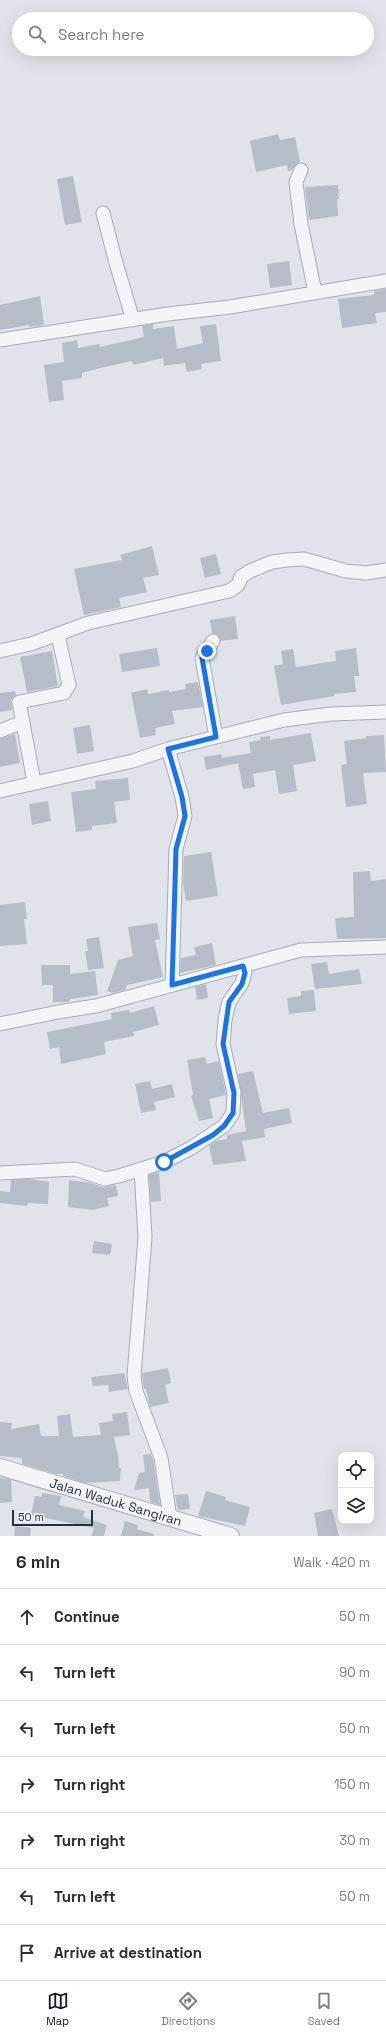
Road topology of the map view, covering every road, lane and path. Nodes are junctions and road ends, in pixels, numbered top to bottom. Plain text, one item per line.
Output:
1 (301, 170) dead end
2 (103, 213) dead end
3 (386, 281) edge
4 (315, 292) junction
5 (133, 320) junction
6 (0, 340) edge
7 (386, 570) edge
8 (58, 635) junction
9 (213, 640) dead end
10 (0, 651) edge
11 (386, 712) edge
12 (23, 722) junction
13 (0, 731) edge
14 (216, 737) junction
15 (168, 749) junction
16 (34, 782) junction
17 (0, 791) edge
18 (386, 947) edge
19 (243, 966) junction
20 (172, 985) junction
21 (0, 1024) edge
22 (141, 1169) junction
23 (0, 1173) edge
24 (0, 1467) edge
25 (170, 1518) junction
26 (210, 1533) edge
27 (231, 1536) edge

1 - 4 street
2 - 5 street
3 - 4 street
4 - 5 street
5 - 6 street
7 - 8 street
8 - 10 street
8 - 12 street
9 - 14 street
11 - 14 street
12 - 13 street
12 - 16 street
14 - 15 street
15 - 16 street
15 - 20 street
16 - 17 street
18 - 19 street
19 - 20 street
19 - 22 street
20 - 21 street
22 - 23 street
22 - 25 street
24 - 25 street, Jalan Waduk Sangiran
25 - 26 street, Jalan Waduk Sangiran
26 - 27 street, Jalan Waduk Sangiran

